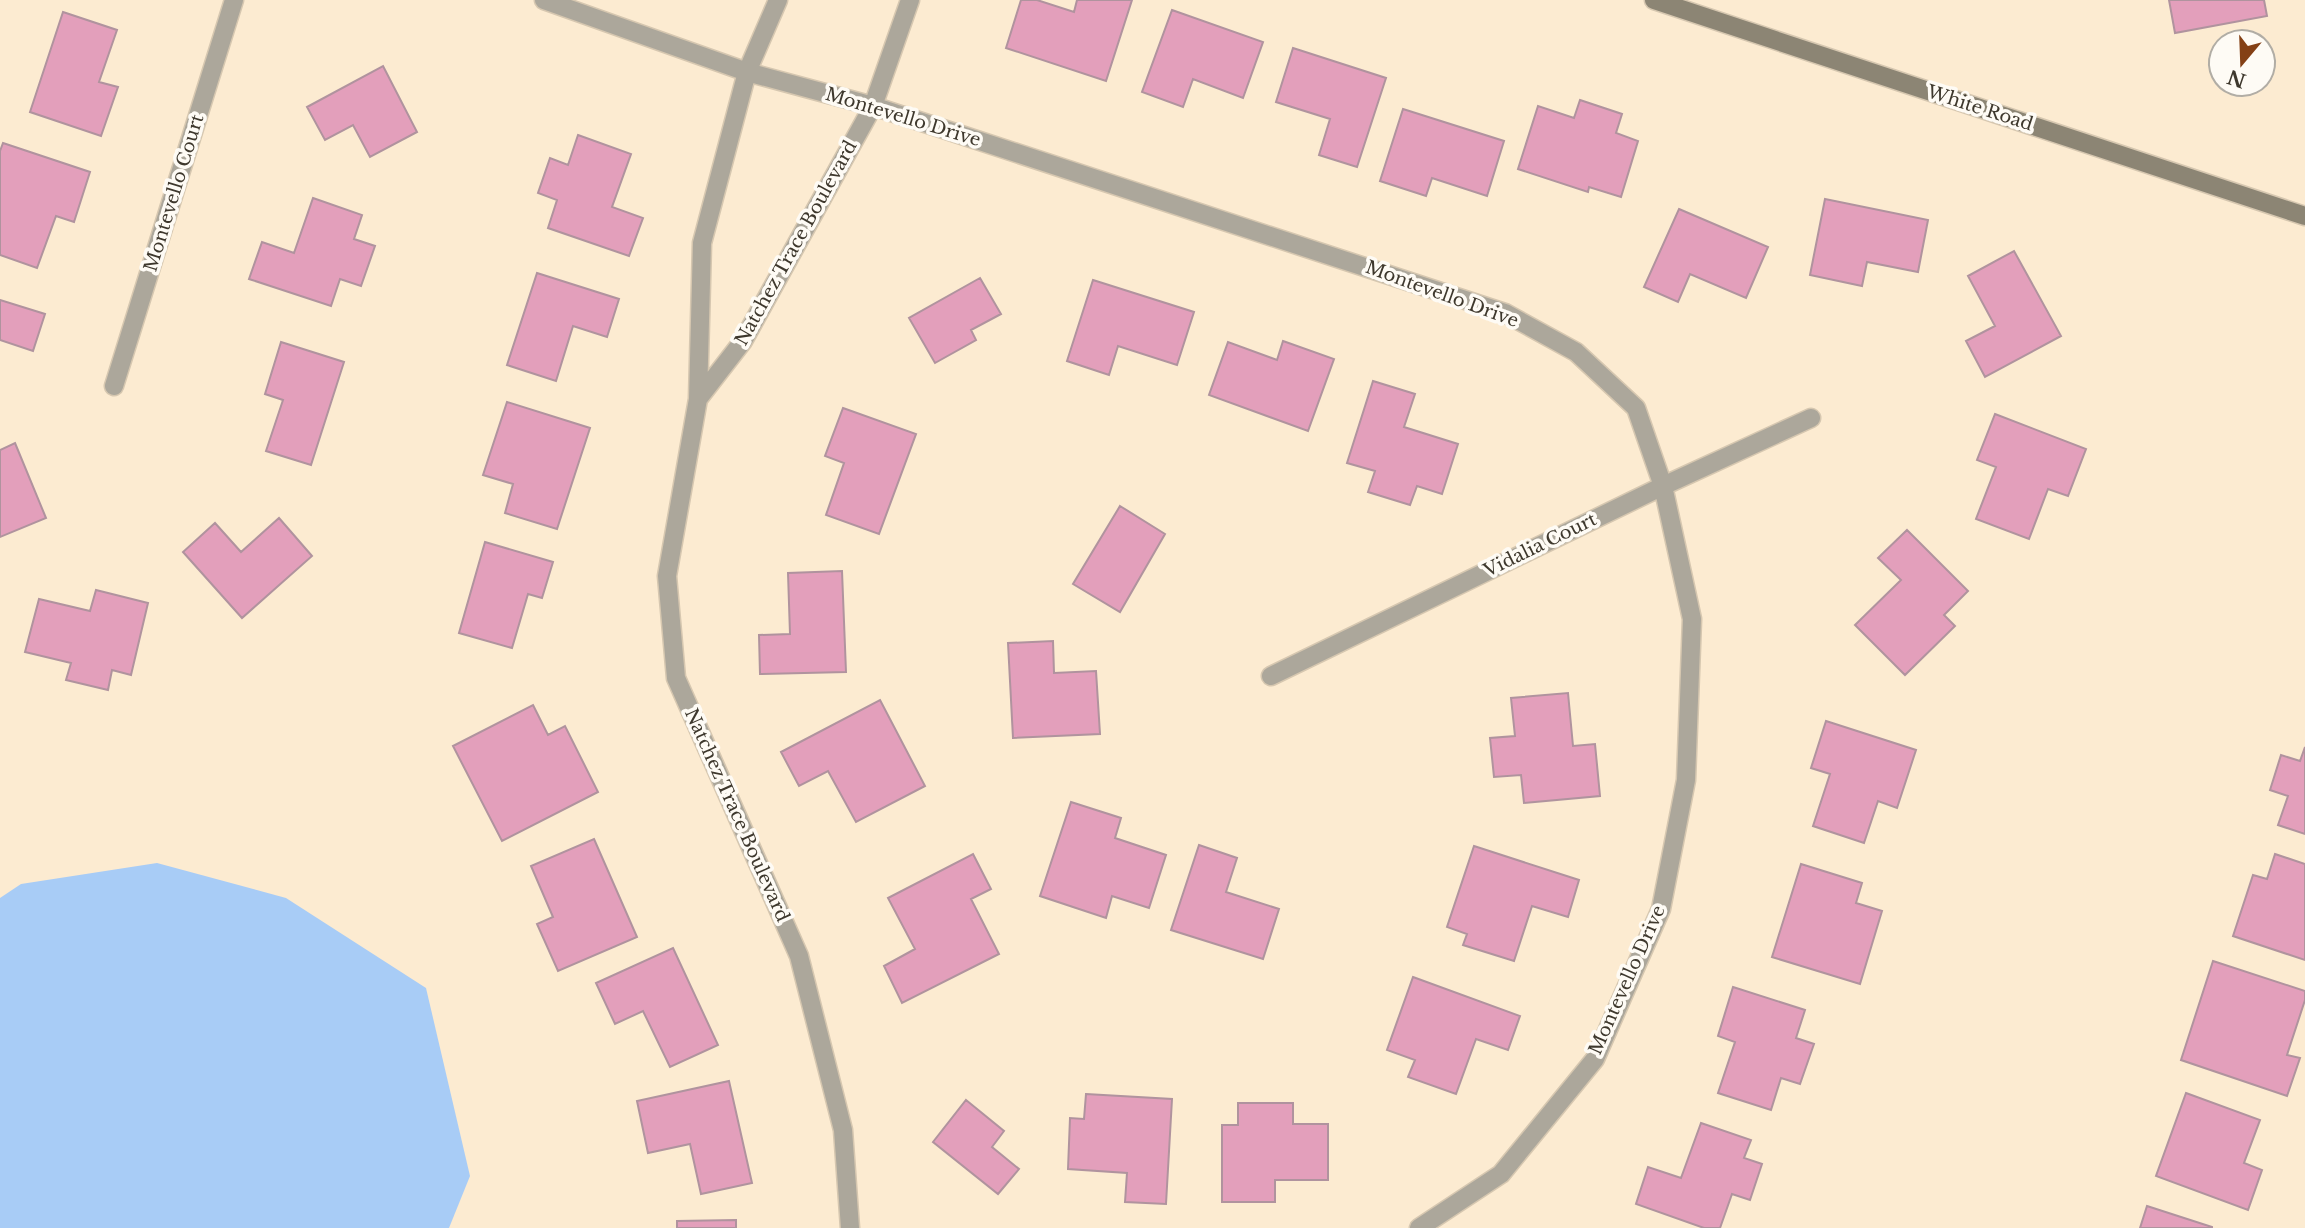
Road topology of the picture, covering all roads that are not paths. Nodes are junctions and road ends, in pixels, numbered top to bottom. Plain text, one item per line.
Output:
1 (234, 0) edge
2 (544, 0) edge
3 (778, 0) edge
4 (910, 0) edge
5 (1654, 0) edge
6 (747, 72) junction
7 (873, 106) junction
8 (2305, 216) edge
9 (114, 386) dead end
10 (698, 400) junction
11 (1811, 418) dead end
12 (1663, 486) junction
13 (1271, 676) dead end
14 (850, 1228) edge
15 (1419, 1228) edge

1 - 9 street, Montevello Court
2 - 6 street
3 - 6 street, Natchez Trace Boulevard
4 - 7 street, Natchez Trace Boulevard
5 - 8 street, White Road
6 - 7 street, Montevello Drive
6 - 10 street, Natchez Trace Boulevard
7 - 10 street, Natchez Trace Boulevard
7 - 12 street, Montevello Drive
10 - 14 street, Natchez Trace Boulevard
11 - 12 street, Vidalia Court
12 - 13 street, Vidalia Court
12 - 15 street, Montevello Drive

